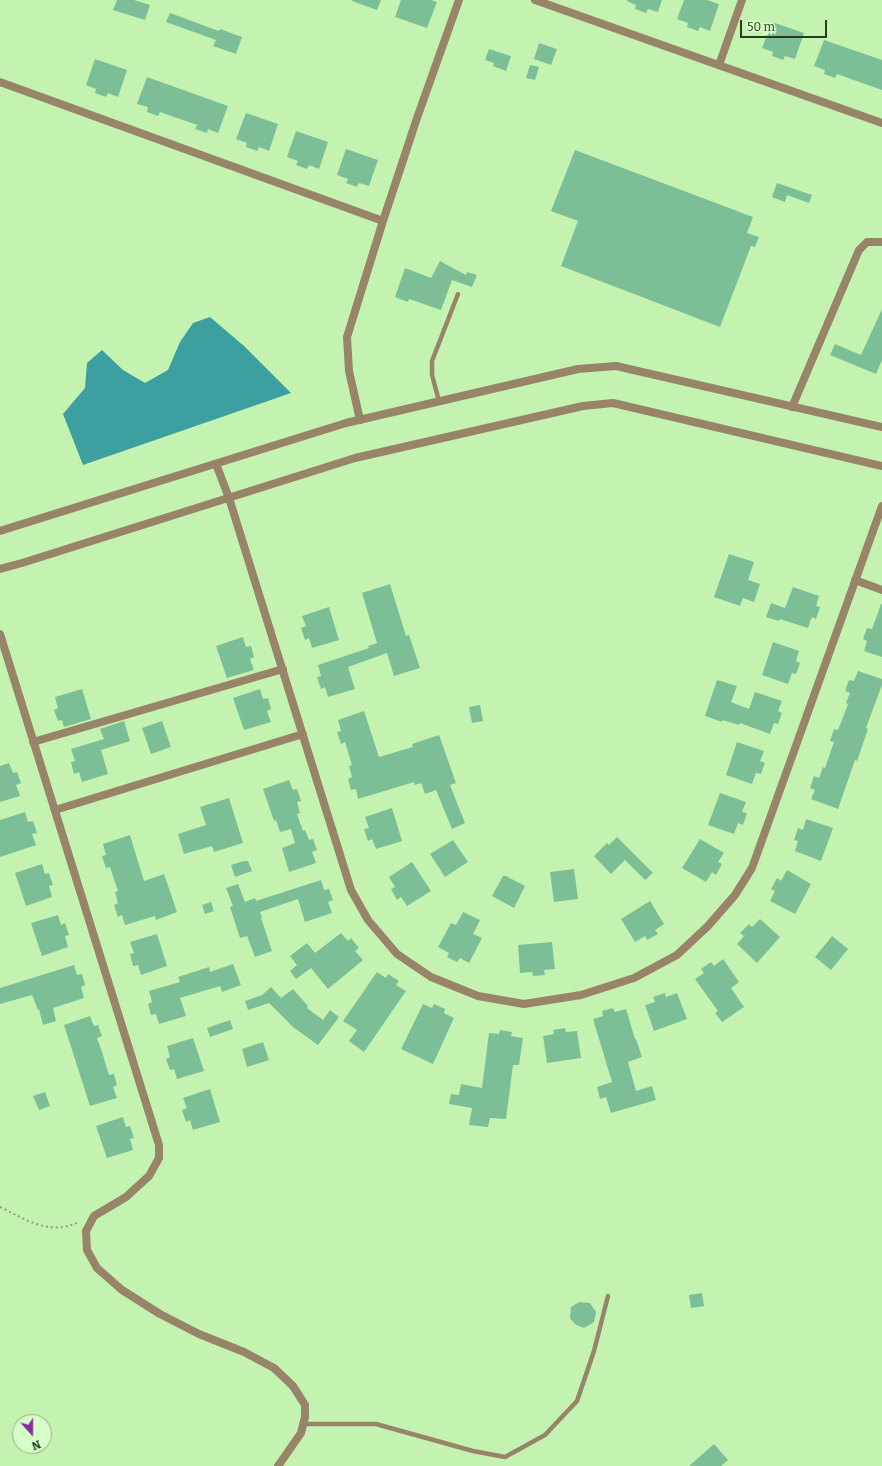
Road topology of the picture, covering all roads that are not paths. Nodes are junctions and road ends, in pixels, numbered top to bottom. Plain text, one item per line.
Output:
1 (459, 0) edge
2 (535, 0) edge
3 (742, 0) edge
4 (719, 65) junction
5 (0, 82) edge
6 (882, 123) edge
7 (383, 221) junction
8 (882, 242) edge
9 (458, 294) dead end
10 (439, 401) junction
11 (792, 407) junction
12 (360, 420) junction
13 (882, 427) edge
14 (216, 464) junction
15 (882, 466) edge
16 (229, 498) junction
17 (882, 506) edge
18 (0, 531) edge
19 (0, 569) edge
20 (855, 580) junction
21 (882, 590) edge
22 (0, 634) edge
23 (283, 669) junction
24 (303, 734) junction
25 (34, 742) junction
26 (55, 810) junction
27 (608, 1296) dead end
28 (303, 1424) junction
29 (278, 1466) edge

1 - 7 street
2 - 4 street
3 - 4 street
4 - 6 street
5 - 7 street
7 - 12 street
8 - 11 street
9 - 10 lane
10 - 11 street
10 - 12 street
11 - 13 street
12 - 14 street
14 - 16 street
14 - 18 street
15 - 16 street
16 - 19 street
16 - 23 street
17 - 20 street
20 - 21 street
20 - 24 street
22 - 25 street
23 - 24 street
23 - 25 street
24 - 26 street
25 - 26 street
26 - 28 street
27 - 28 lane
28 - 29 street

